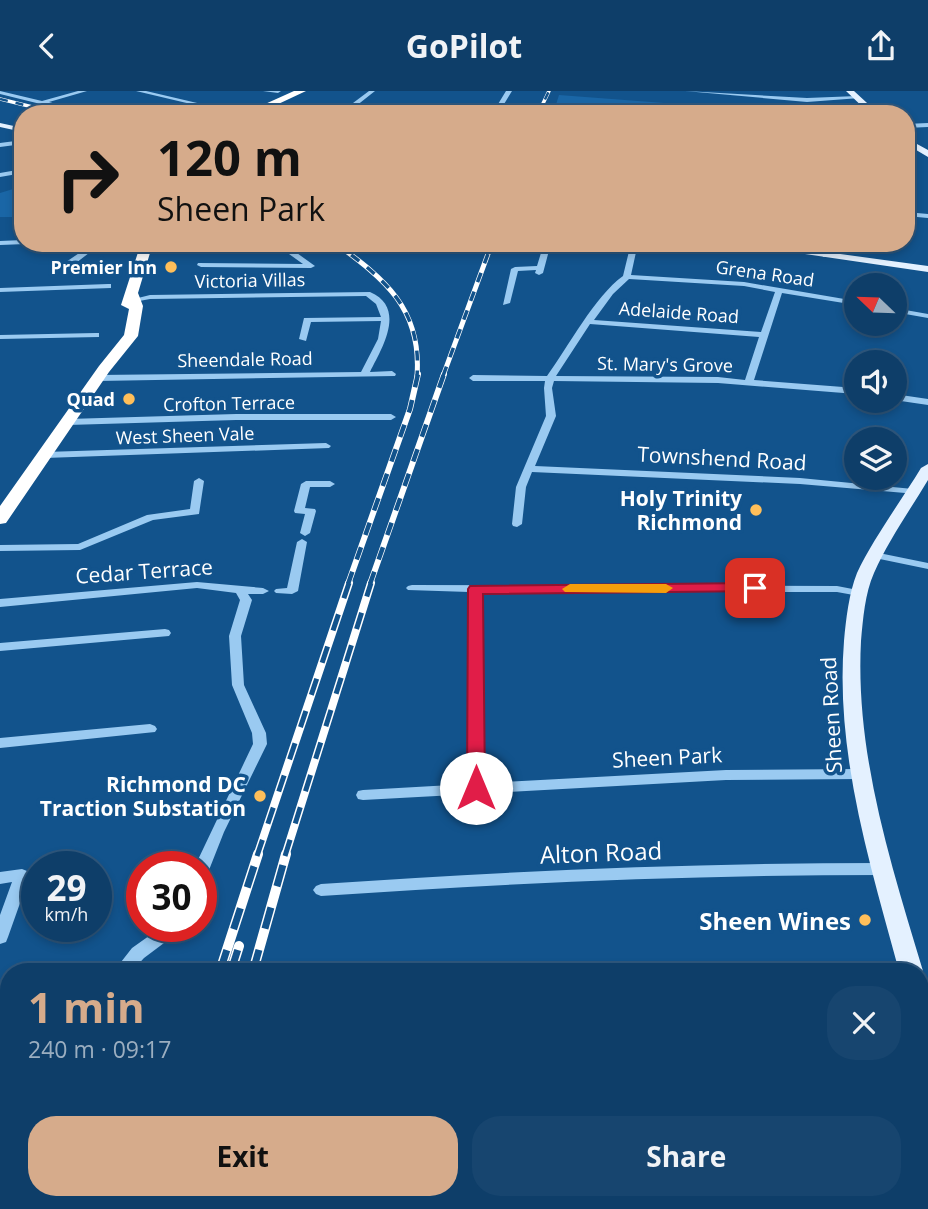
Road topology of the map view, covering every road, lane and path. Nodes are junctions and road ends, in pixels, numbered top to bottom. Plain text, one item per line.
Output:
1 (84, 91) edge
2 (139, 91) edge
3 (266, 91) edge
4 (278, 91) edge
5 (302, 91) edge
6 (313, 91) edge
7 (372, 91) edge
8 (688, 91) edge
9 (850, 91) edge
10 (0, 92) edge
11 (860, 100) junction
12 (44, 102) junction
13 (55, 105) edge
14 (201, 105) edge
15 (269, 105) edge
16 (285, 105) edge
17 (354, 105) edge
18 (865, 105) edge
19 (915, 215) edge
20 (926, 216) dead end
21 (86, 252) edge
22 (144, 252) edge
23 (290, 252) edge
24 (545, 252) edge
25 (633, 252) edge
26 (840, 252) edge
27 (69, 264) dead end
28 (201, 265) dead end
29 (928, 269) edge
30 (627, 277) junction
31 (108, 286) dead end
32 (0, 290) edge
33 (779, 290) junction
34 (134, 297) junction
35 (509, 299) dead end
36 (844, 301) edge
37 (907, 312) edge
38 (928, 316) edge
39 (386, 319) junction
40 (590, 322) junction
41 (96, 335) dead end
42 (765, 335) junction
43 (0, 338) edge
44 (303, 339) dead end
45 (365, 373) junction
46 (101, 374) junction
47 (392, 374) dead end
48 (473, 378) dead end
49 (551, 378) junction
50 (749, 381) junction
51 (844, 390) edge
52 (907, 399) edge
53 (928, 402) edge
54 (391, 418) dead end
55 (68, 422) junction
56 (326, 446) dead end
57 (45, 455) junction
58 (928, 468) edge
59 (528, 469) junction
60 (199, 481) dead end
61 (330, 484) dead end
62 (913, 492) junction
63 (0, 519) edge
64 (517, 524) dead end
65 (0, 548) edge
66 (874, 555) junction
67 (928, 566) edge
68 (412, 588) dead end
69 (475, 589) junction
70 (240, 590) junction
71 (263, 591) dead end
72 (280, 591) dead end
73 (859, 593) junction
74 (0, 603) edge
75 (165, 633) dead end
76 (0, 647) edge
77 (149, 729) dead end
78 (0, 743) edge
79 (860, 774) junction
80 (476, 788) junction
81 (363, 795) dead end
82 (216, 832) joint
83 (208, 851) edge
84 (883, 869) junction
85 (21, 875) edge
86 (0, 878) edge
87 (321, 890) dead end
88 (21, 891) edge
89 (0, 937) edge
90 (153, 942) edge
91 (129, 963) edge
92 (909, 963) edge

1 - 12 street
2 - 14 street
3 - 4 street
5 - 15 highway
6 - 16 highway
7 - 17 street
8 - 11 street
9 - 11 main road
10 - 12 street
11 - 18 main road
12 - 13 street
19 - 20 street
21 - 27 street
22 - 34 highway
23 - 28 street
24 - 35 street
25 - 30 street
26 - 29 main road
30 - 33 street, Grena Road
30 - 40 street
31 - 32 street
33 - 36 street, Grena Road
33 - 42 street
34 - 39 street, Victoria Villas
34 - 46 highway
37 - 38 street
39 - 44 street
39 - 45 street
40 - 42 street, Adelaide Road
40 - 49 street
41 - 43 street
42 - 50 street
45 - 46 street, Sheendale Road
45 - 47 street, Sheendale Road
46 - 55 highway
48 - 49 street, St. Mary's Grove
49 - 50 street, St. Mary's Grove
49 - 59 street
50 - 51 street, St. Mary's Grove
52 - 53 street
54 - 55 street, Crofton Terrace
55 - 57 highway
56 - 57 street, West Sheen Vale
57 - 63 highway
58 - 62 main road, Sheen Road
59 - 62 street, Townshend Road
59 - 64 street
60 - 65 street
61 - 72 street
62 - 66 main road, Sheen Road
66 - 67 street
66 - 73 main road, Sheen Road
68 - 69 street
69 - 73 street
69 - 80 street
70 - 71 street
70 - 74 street, Cedar Terrace
70 - 82 street, Cedar Terrace
73 - 79 main road, Sheen Road
75 - 76 street
77 - 78 street
79 - 80 street, Sheen Park
79 - 84 main road, Sheen Road
80 - 81 street, Sheen Park
82 - 83 street
84 - 87 street, Alton Road
84 - 92 main road, Sheen Road
85 - 86 street
88 - 89 street
90 - 91 street

